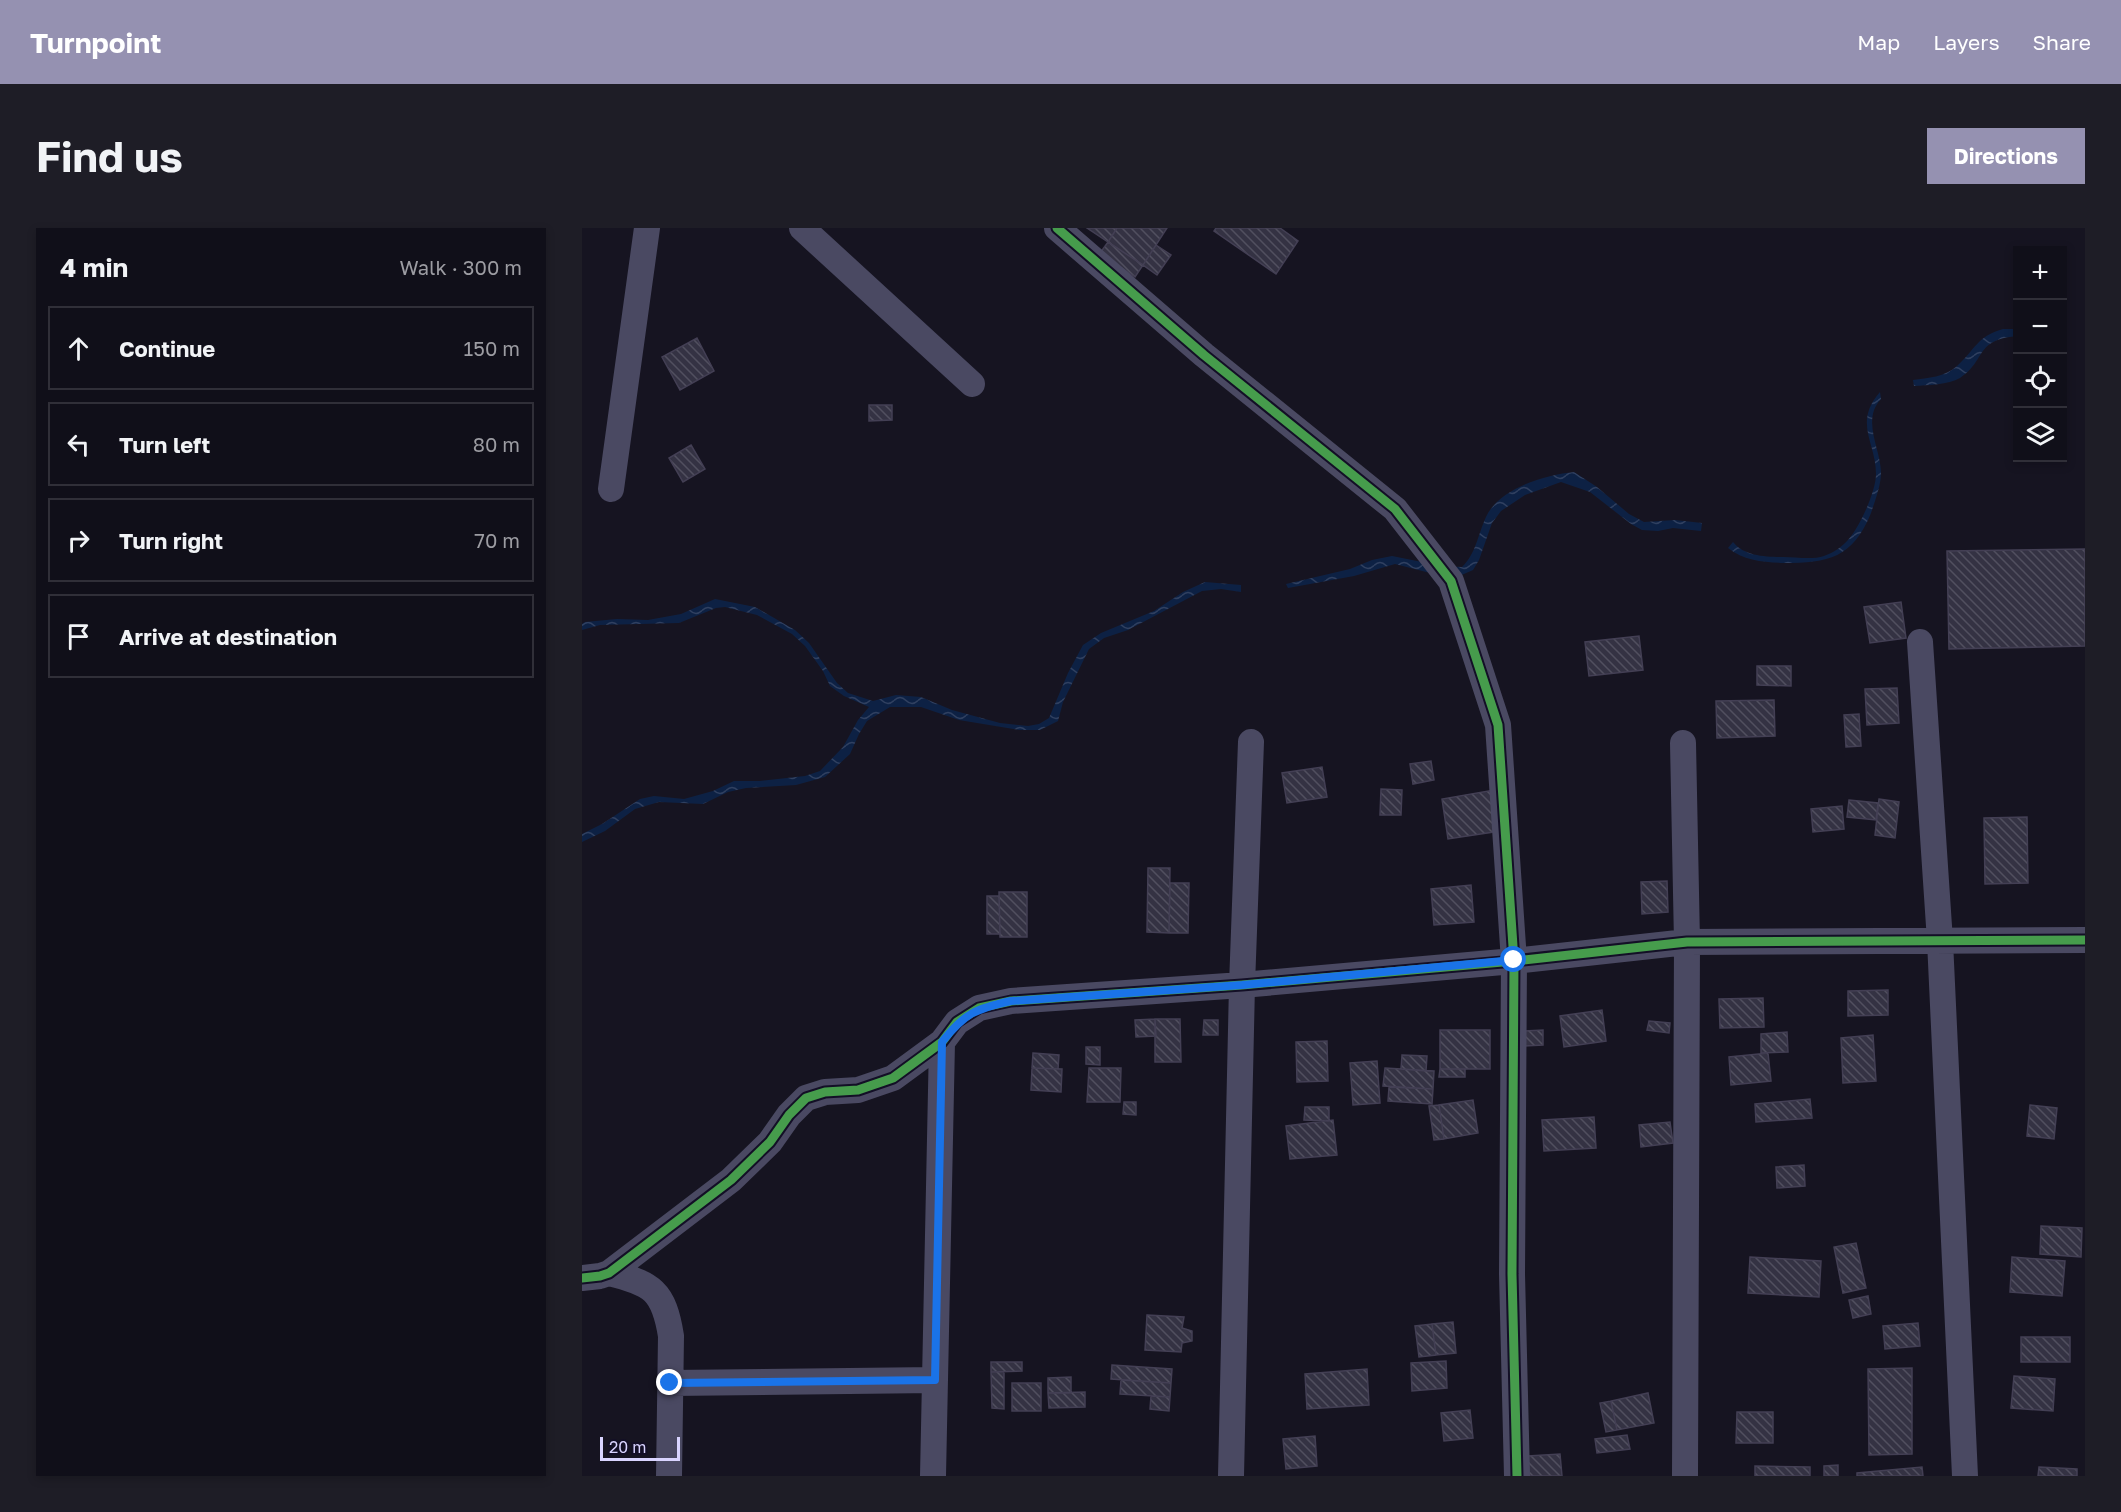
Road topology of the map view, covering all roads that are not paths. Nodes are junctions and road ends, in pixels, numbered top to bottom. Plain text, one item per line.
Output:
1 (647, 228) edge
2 (802, 228) edge
3 (1057, 228) edge
4 (972, 384) dead end
5 (611, 489) dead end
6 (1920, 642) dead end
7 (1251, 742) dead end
8 (1683, 743) dead end
9 (2085, 940) edge
10 (1940, 941) junction
11 (1687, 942) junction
12 (1514, 960) junction
13 (1242, 985) junction
14 (942, 1042) junction
15 (609, 1273) junction
16 (582, 1278) edge
17 (935, 1380) junction
18 (670, 1383) junction
19 (669, 1476) edge
20 (933, 1476) edge
21 (1231, 1476) edge
22 (1517, 1476) edge
23 (1684, 1476) edge
24 (1965, 1476) edge

1 - 5 street
2 - 4 street
3 - 12 street
6 - 10 street
7 - 13 street
8 - 11 street
9 - 10 street
10 - 11 street
10 - 24 street
11 - 12 street
11 - 23 street
12 - 13 street
12 - 22 street
13 - 14 street
13 - 21 street
14 - 15 street
14 - 17 street
15 - 16 street
15 - 18 street
17 - 18 street
17 - 20 street
18 - 19 street

